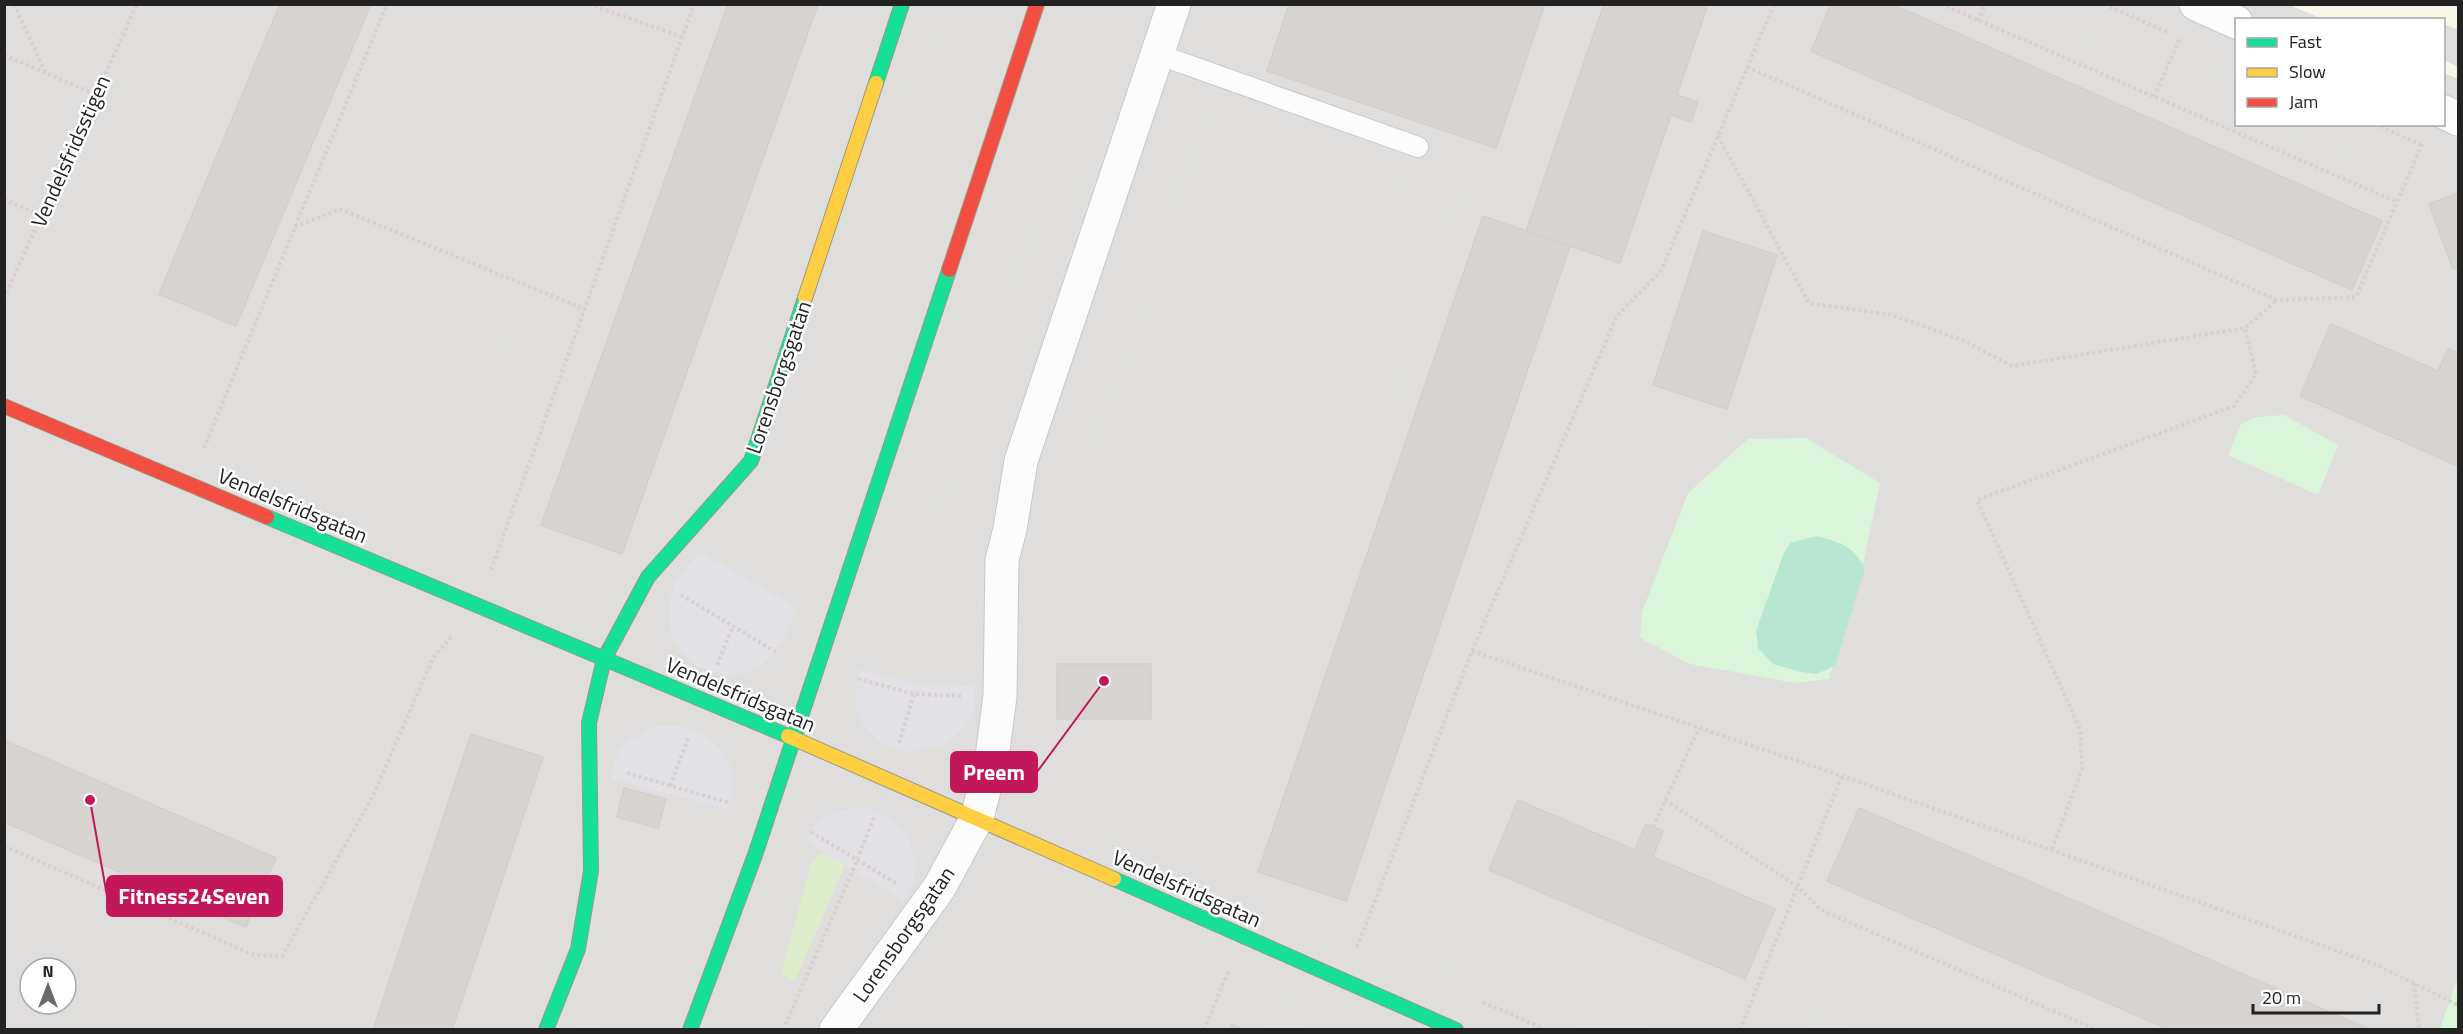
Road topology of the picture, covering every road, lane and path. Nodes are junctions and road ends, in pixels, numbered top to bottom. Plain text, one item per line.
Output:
1 (14, 4) edge
2 (137, 4) edge
3 (387, 4) edge
4 (589, 4) edge
5 (694, 4) edge
6 (902, 4) edge
7 (1036, 4) edge
8 (1174, 4) edge
9 (1773, 4) edge
10 (1941, 4) edge
11 (1985, 4) edge
12 (2196, 4) edge
13 (1978, 21) junction
14 (2235, 22) edge
15 (682, 38) junction
16 (2180, 38) dead end
17 (1157, 54) junction
18 (4, 56) edge
19 (1747, 67) junction
20 (45, 73) junction
21 (95, 94) junction
22 (2154, 97) junction
23 (2379, 126) edge
24 (2434, 126) edge
25 (1718, 135) junction
26 (2421, 145) junction
27 (1418, 147) dead end
28 (4, 199) edge
29 (2397, 202) junction
30 (41, 216) junction
31 (295, 228) junction
32 (4, 298) edge
33 (2277, 300) junction
34 (584, 309) junction
35 (2245, 328) junction
36 (4, 406) edge
37 (189, 484) junction
38 (673, 591) dead end
39 (478, 605) junction
40 (733, 626) junction
41 (1472, 651) junction
42 (776, 652) dead end
43 (604, 659) junction
44 (714, 672) dead end
45 (858, 679) dead end
46 (914, 694) junction
47 (964, 696) dead end
48 (1699, 728) junction
49 (691, 730) dead end
50 (794, 738) junction
51 (897, 749) dead end
52 (624, 772) dead end
53 (1842, 776) junction
54 (670, 786) junction
55 (1665, 800) junction
56 (730, 803) dead end
57 (876, 812) dead end
58 (977, 818) junction
59 (1653, 827) dead end
60 (811, 832) dead end
61 (4, 846) edge
62 (2052, 849) junction
63 (857, 860) junction
64 (1797, 886) junction
65 (903, 888) dead end
66 (1244, 936) junction
67 (1344, 981) junction
68 (2414, 983) junction
69 (2458, 1005) edge
70 (546, 1029) edge
71 (690, 1029) edge
72 (783, 1029) edge
73 (836, 1029) edge
74 (1204, 1029) edge
75 (1456, 1029) edge
76 (1740, 1029) edge
77 (2097, 1029) edge
78 (2419, 1029) edge

1 - 20 path
2 - 21 path, Vendelsfridsstigen
3 - 31 path
4 - 15 path
5 - 15 path
6 - 43 street, Lorensborgsgatan
7 - 50 street
8 - 17 street, Lorensborgsgatan
9 - 19 path
10 - 13 path
11 - 13 path
12 - 14 street
13 - 22 path
15 - 34 path
16 - 22 path
17 - 27 lane
17 - 58 street, Lorensborgsgatan
18 - 20 path
19 - 25 path
19 - 33 path
20 - 21 path
21 - 30 path, Vendelsfridsstigen
22 - 29 path
23 - 26 path
24 - 26 path
25 - 35 path
25 - 41 path
26 - 29 path
28 - 30 path
29 - 33 path
30 - 32 path, Vendelsfridsstigen
31 - 34 path
31 - 37 path
33 - 35 path
34 - 39 path
35 - 62 path
36 - 37 street, Vendelsfridsgatan
37 - 39 street, Vendelsfridsgatan
38 - 40 path
39 - 43 street, Vendelsfridsgatan
39 - 61 path
40 - 42 path
40 - 44 path
41 - 48 path
41 - 67 path
43 - 50 street, Vendelsfridsgatan
43 - 70 street, Lorensborgsgatan
45 - 46 path
46 - 47 path
46 - 51 path
48 - 53 path
48 - 55 path
49 - 54 path
50 - 58 street, Vendelsfridsgatan
50 - 71 street
52 - 54 path
53 - 62 path
53 - 64 path
54 - 56 path
55 - 59 path
55 - 64 path
57 - 63 path
58 - 66 street, Vendelsfridsgatan
58 - 73 street, Lorensborgsgatan
60 - 63 path
62 - 68 path
63 - 65 path
63 - 72 path
64 - 76 path
64 - 77 path
66 - 67 street, Vendelsfridsgatan
66 - 74 path
67 - 75 street, Vendelsfridsgatan
68 - 69 path
68 - 78 path

